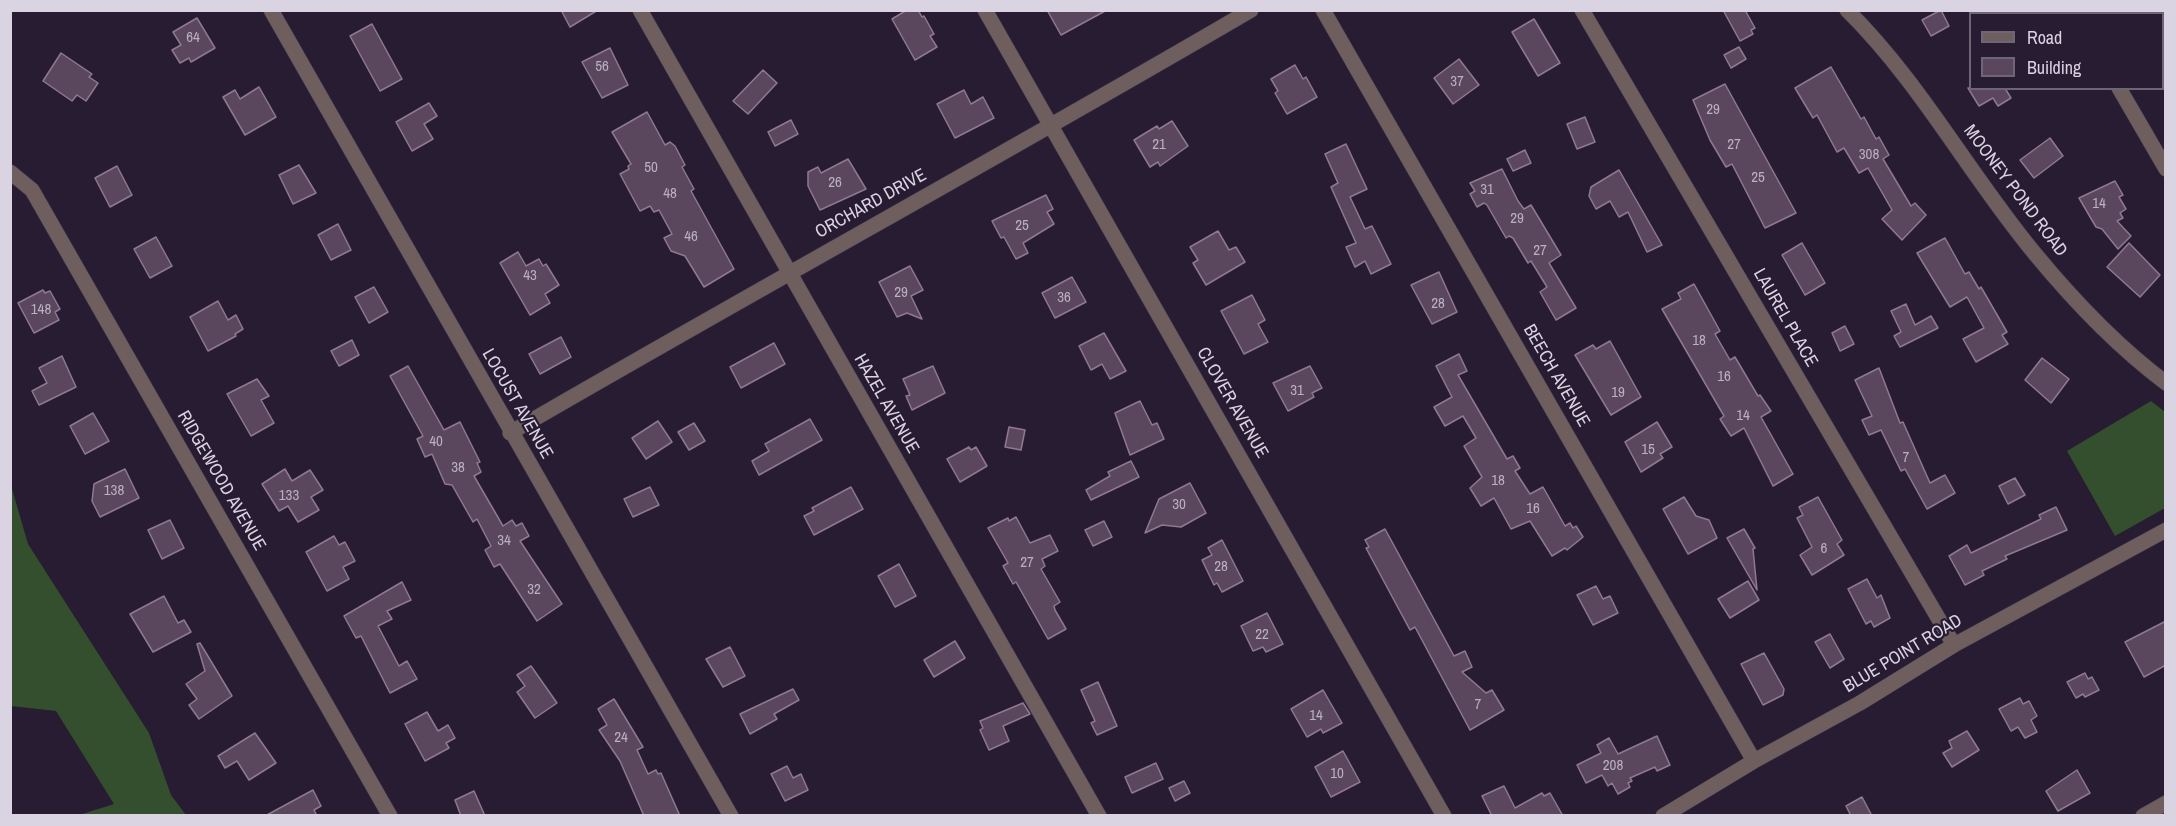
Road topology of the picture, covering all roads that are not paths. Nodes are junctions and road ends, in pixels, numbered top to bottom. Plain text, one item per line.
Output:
1 (271, 10) edge
2 (640, 10) edge
3 (985, 10) edge
4 (1251, 10) edge
5 (1323, 10) edge
6 (1581, 10) edge
7 (1847, 10) edge
8 (2120, 90) edge
9 (1052, 127) junction
10 (2166, 170) edge
11 (10, 172) edge
12 (789, 272) junction
13 (2166, 383) edge
14 (510, 433) junction
15 (2166, 530) edge
16 (1954, 645) junction
17 (1754, 761) junction
18 (2166, 803) edge
19 (390, 816) edge
20 (731, 816) edge
21 (1099, 816) edge
22 (1444, 816) edge
23 (1663, 816) edge
24 (2143, 816) edge

1 - 14 street, LOCUST AVENUE
2 - 12 street, HAZEL AVENUE
3 - 9 street, CLOVER AVENUE
4 - 9 street, ORCHARD DRIVE
5 - 17 street, BEECH AVENUE
6 - 16 street, LAUREL PLACE
7 - 13 street, MOONEY POND ROAD
8 - 10 street
9 - 12 street, ORCHARD DRIVE
9 - 22 street, CLOVER AVENUE
11 - 19 street, RIDGEWOOD AVENUE
12 - 14 street, ORCHARD DRIVE
12 - 21 street, HAZEL AVENUE
14 - 20 street, LOCUST AVENUE
15 - 16 street, BLUE POINT ROAD
16 - 17 street, BLUE POINT ROAD
17 - 23 street, BLUE POINT ROAD
18 - 24 street

